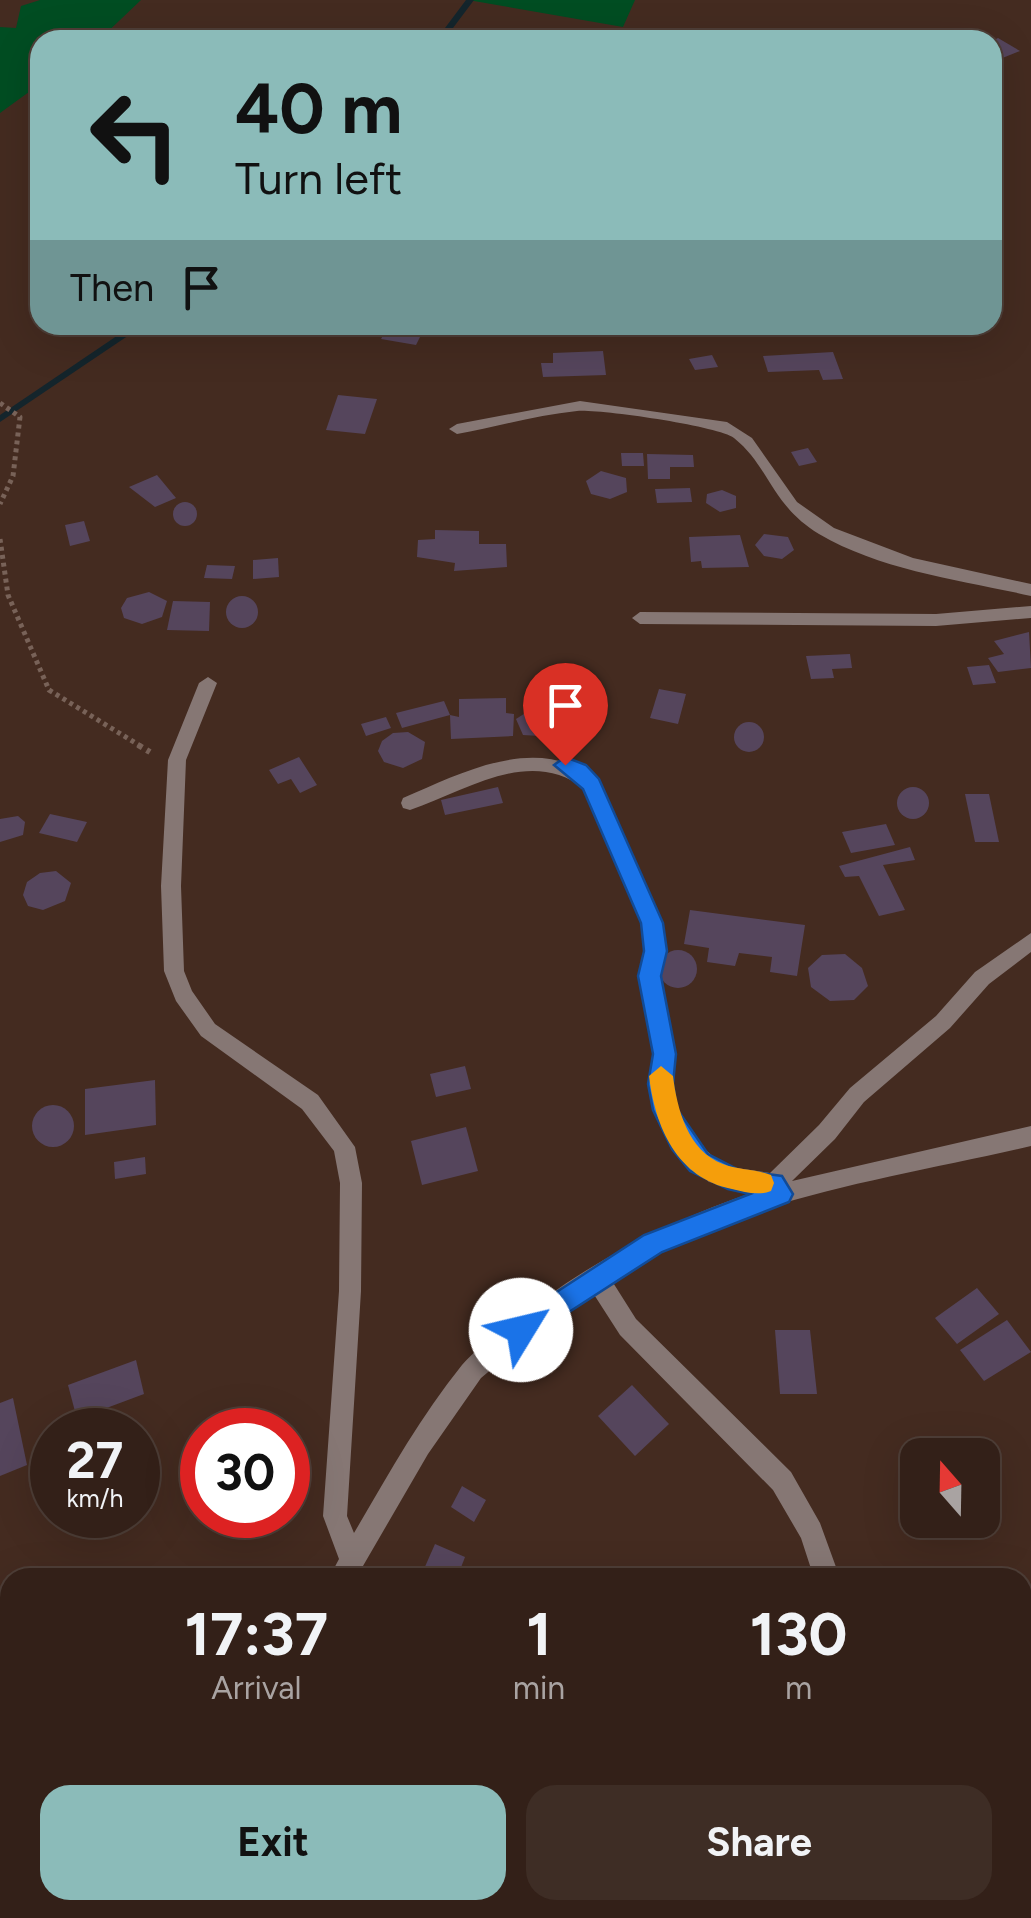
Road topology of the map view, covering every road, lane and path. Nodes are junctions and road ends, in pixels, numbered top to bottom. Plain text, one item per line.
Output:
1 (2, 403) edge
2 (456, 429) dead end
3 (0, 504) edge
4 (0, 539) edge
5 (1031, 590) edge
6 (1031, 612) edge
7 (640, 618) dead end
8 (208, 684) dead end
9 (176, 768) junction
10 (410, 803) dead end
11 (1031, 941) edge
12 (1031, 1136) edge
13 (777, 1189) junction
14 (598, 1280) junction
15 (347, 1568) edge
16 (348, 1568) edge
17 (824, 1568) edge

1 - 3 path
2 - 5 street
4 - 9 path
6 - 7 street
8 - 9 street
9 - 15 street
10 - 13 street
11 - 13 street
12 - 13 street
13 - 14 street
14 - 16 street
14 - 17 street

